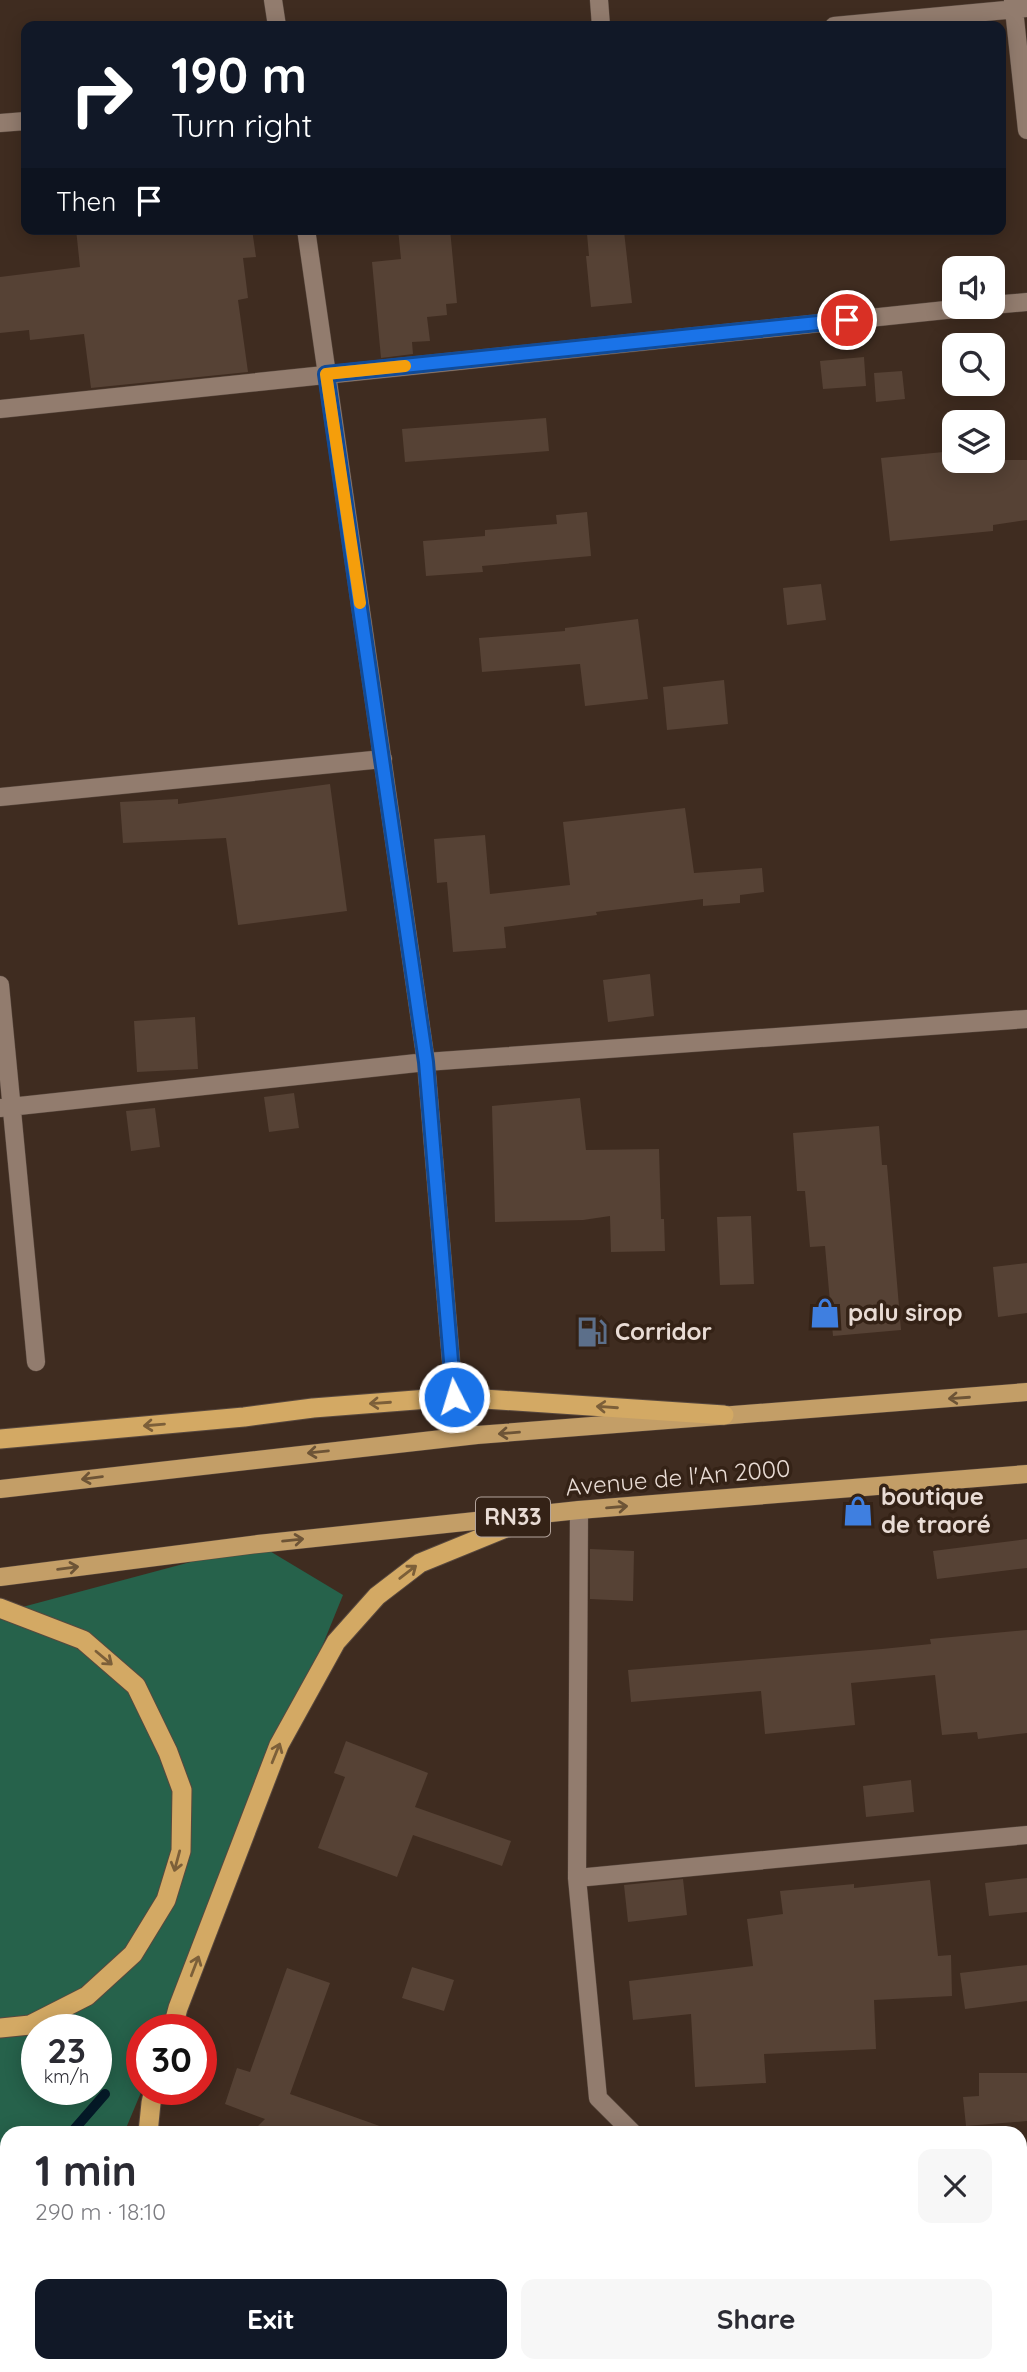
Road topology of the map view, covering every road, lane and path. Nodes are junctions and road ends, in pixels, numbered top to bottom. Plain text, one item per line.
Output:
1 (274, 0) edge
2 (598, 0) edge
3 (1018, 6) edge
4 (276, 21) edge
5 (600, 21) edge
6 (880, 21) edge
7 (21, 121) edge
8 (0, 123) edge
9 (1027, 130) edge
10 (307, 235) edge
11 (1027, 302) edge
12 (1005, 304) edge
13 (942, 310) edge
14 (326, 374) junction
15 (0, 409) edge
16 (383, 759) junction
17 (0, 797) edge
18 (0, 985) edge
19 (1027, 1019) edge
20 (426, 1062) junction
21 (7, 1107) edge
22 (36, 1362) dead end
23 (1027, 1392) edge
24 (454, 1397) junction
25 (724, 1415) junction
26 (0, 1439) edge
27 (1027, 1474) edge
28 (0, 1489) edge
29 (579, 1510) junction
30 (540, 1514) junction
31 (0, 1577) edge
32 (0, 1608) edge
33 (1027, 1835) edge
34 (577, 1878) junction
35 (178, 2014) edge
36 (0, 2028) edge
37 (150, 2105) edge
38 (148, 2126) edge
39 (626, 2126) edge

1 - 4 street
2 - 5 street
3 - 6 street
3 - 9 street
7 - 8 street
10 - 14 street
11 - 12 street
13 - 14 street
14 - 15 street
14 - 16 street
16 - 17 street
16 - 20 street
18 - 21 street
19 - 20 street
20 - 21 street
20 - 24 street
21 - 22 street
23 -> 25 main road
25 -> 24 highway
24 -> 26 highway
25 -> 28 main road
29 -> 27 main road, Avenue de l'An 2000 / RN33
29 - 30 main road, Avenue de l'An 2000 / RN33
29 - 34 street
31 -> 30 main road, Avenue de l'An 2000 / RN33
35 -> 30 highway
32 -> 36 highway
33 - 34 street
34 - 39 street
37 - 38 highway

